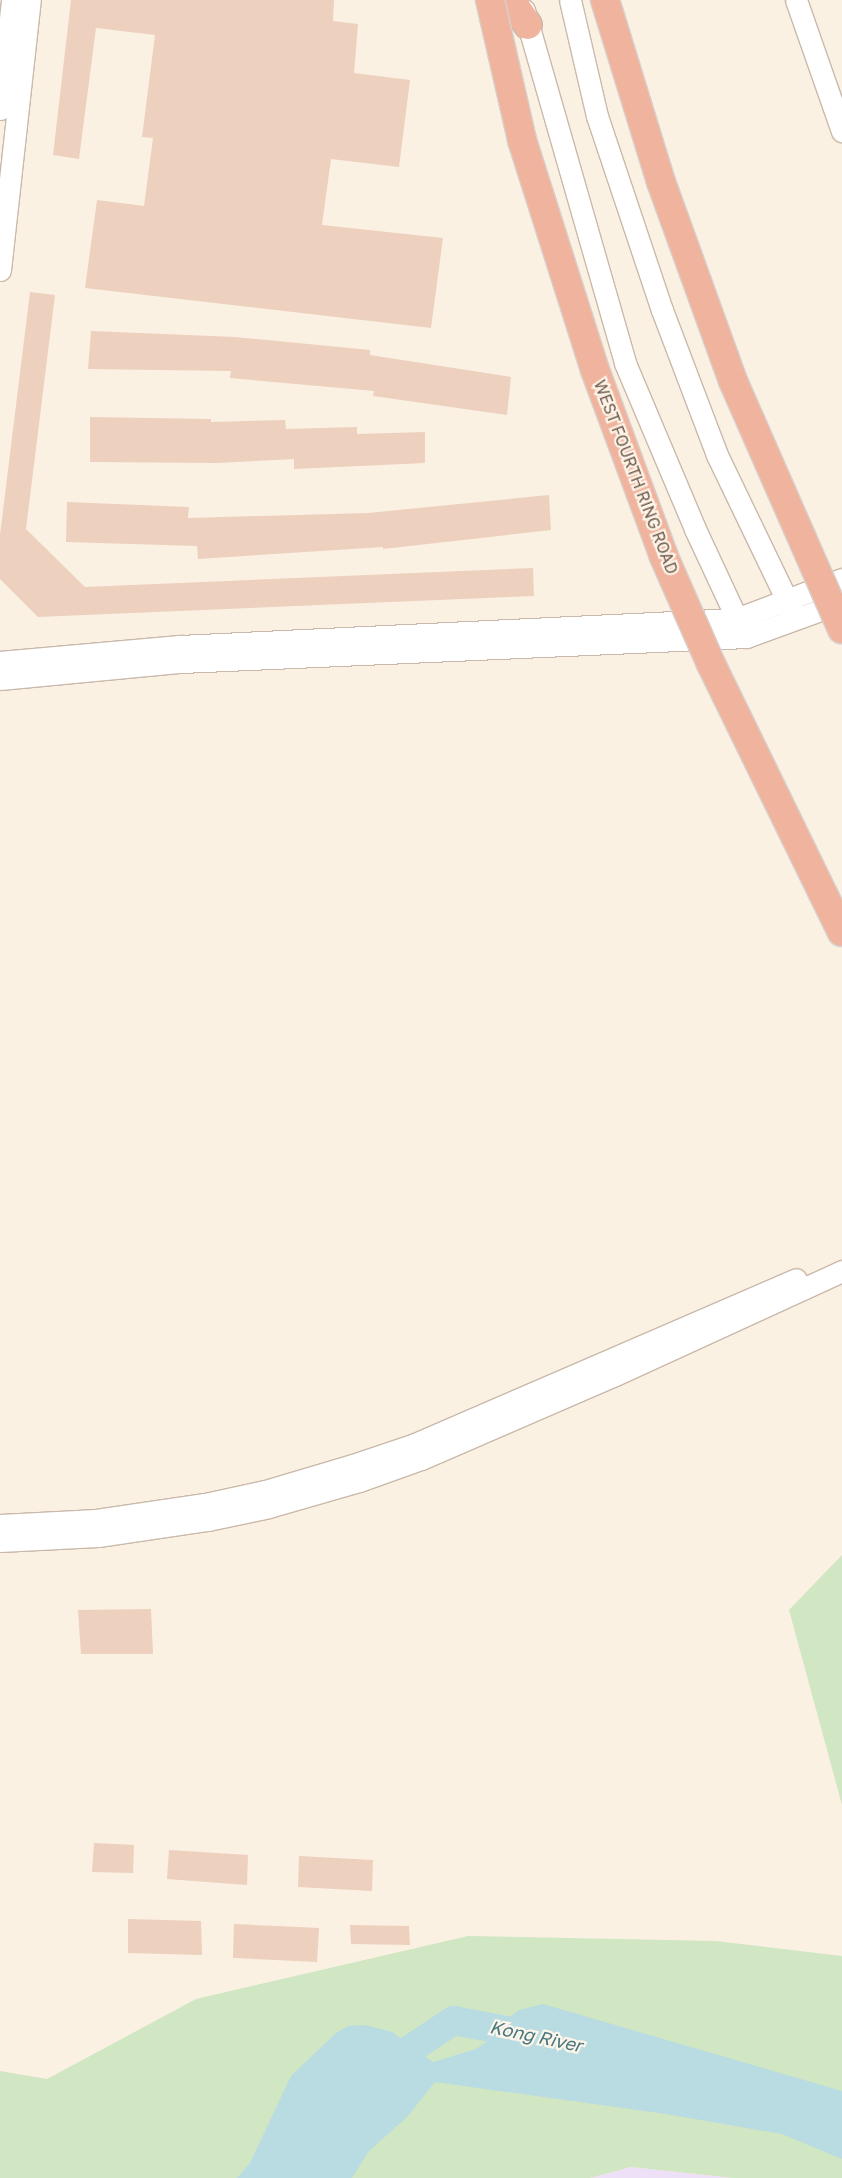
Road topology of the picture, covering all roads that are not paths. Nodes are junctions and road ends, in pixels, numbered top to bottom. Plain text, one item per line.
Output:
1 (12, 0) edge
2 (30, 0) edge
3 (490, 0) edge
4 (511, 0) edge
5 (570, 0) edge
6 (605, 0) edge
7 (796, 0) edge
8 (524, 13) edge
9 (0, 109) edge
10 (842, 131) edge
11 (0, 270) edge
12 (842, 579) edge
13 (786, 598) junction
14 (842, 602) edge
15 (795, 618) junction
16 (736, 619) junction
17 (842, 629) edge
18 (746, 638) junction
19 (0, 662) edge
20 (0, 679) edge
21 (842, 932) edge
22 (842, 1259) edge
23 (842, 1271) edge
24 (0, 1525) edge
25 (0, 1541) edge

1 - 9 street
2 - 11 street
3 - 21 highway, WEST FOURTH RING ROAD, bridge
4 - 8 highway
5 - 13 street
6 - 17 highway, bridge
7 - 10 street
8 - 16 street
12 - 13 street
13 - 15 street
13 - 16 street
14 - 15 street
15 - 18 street
16 - 18 street
16 - 19 street
18 - 20 street
22 - 24 street
23 - 25 street

